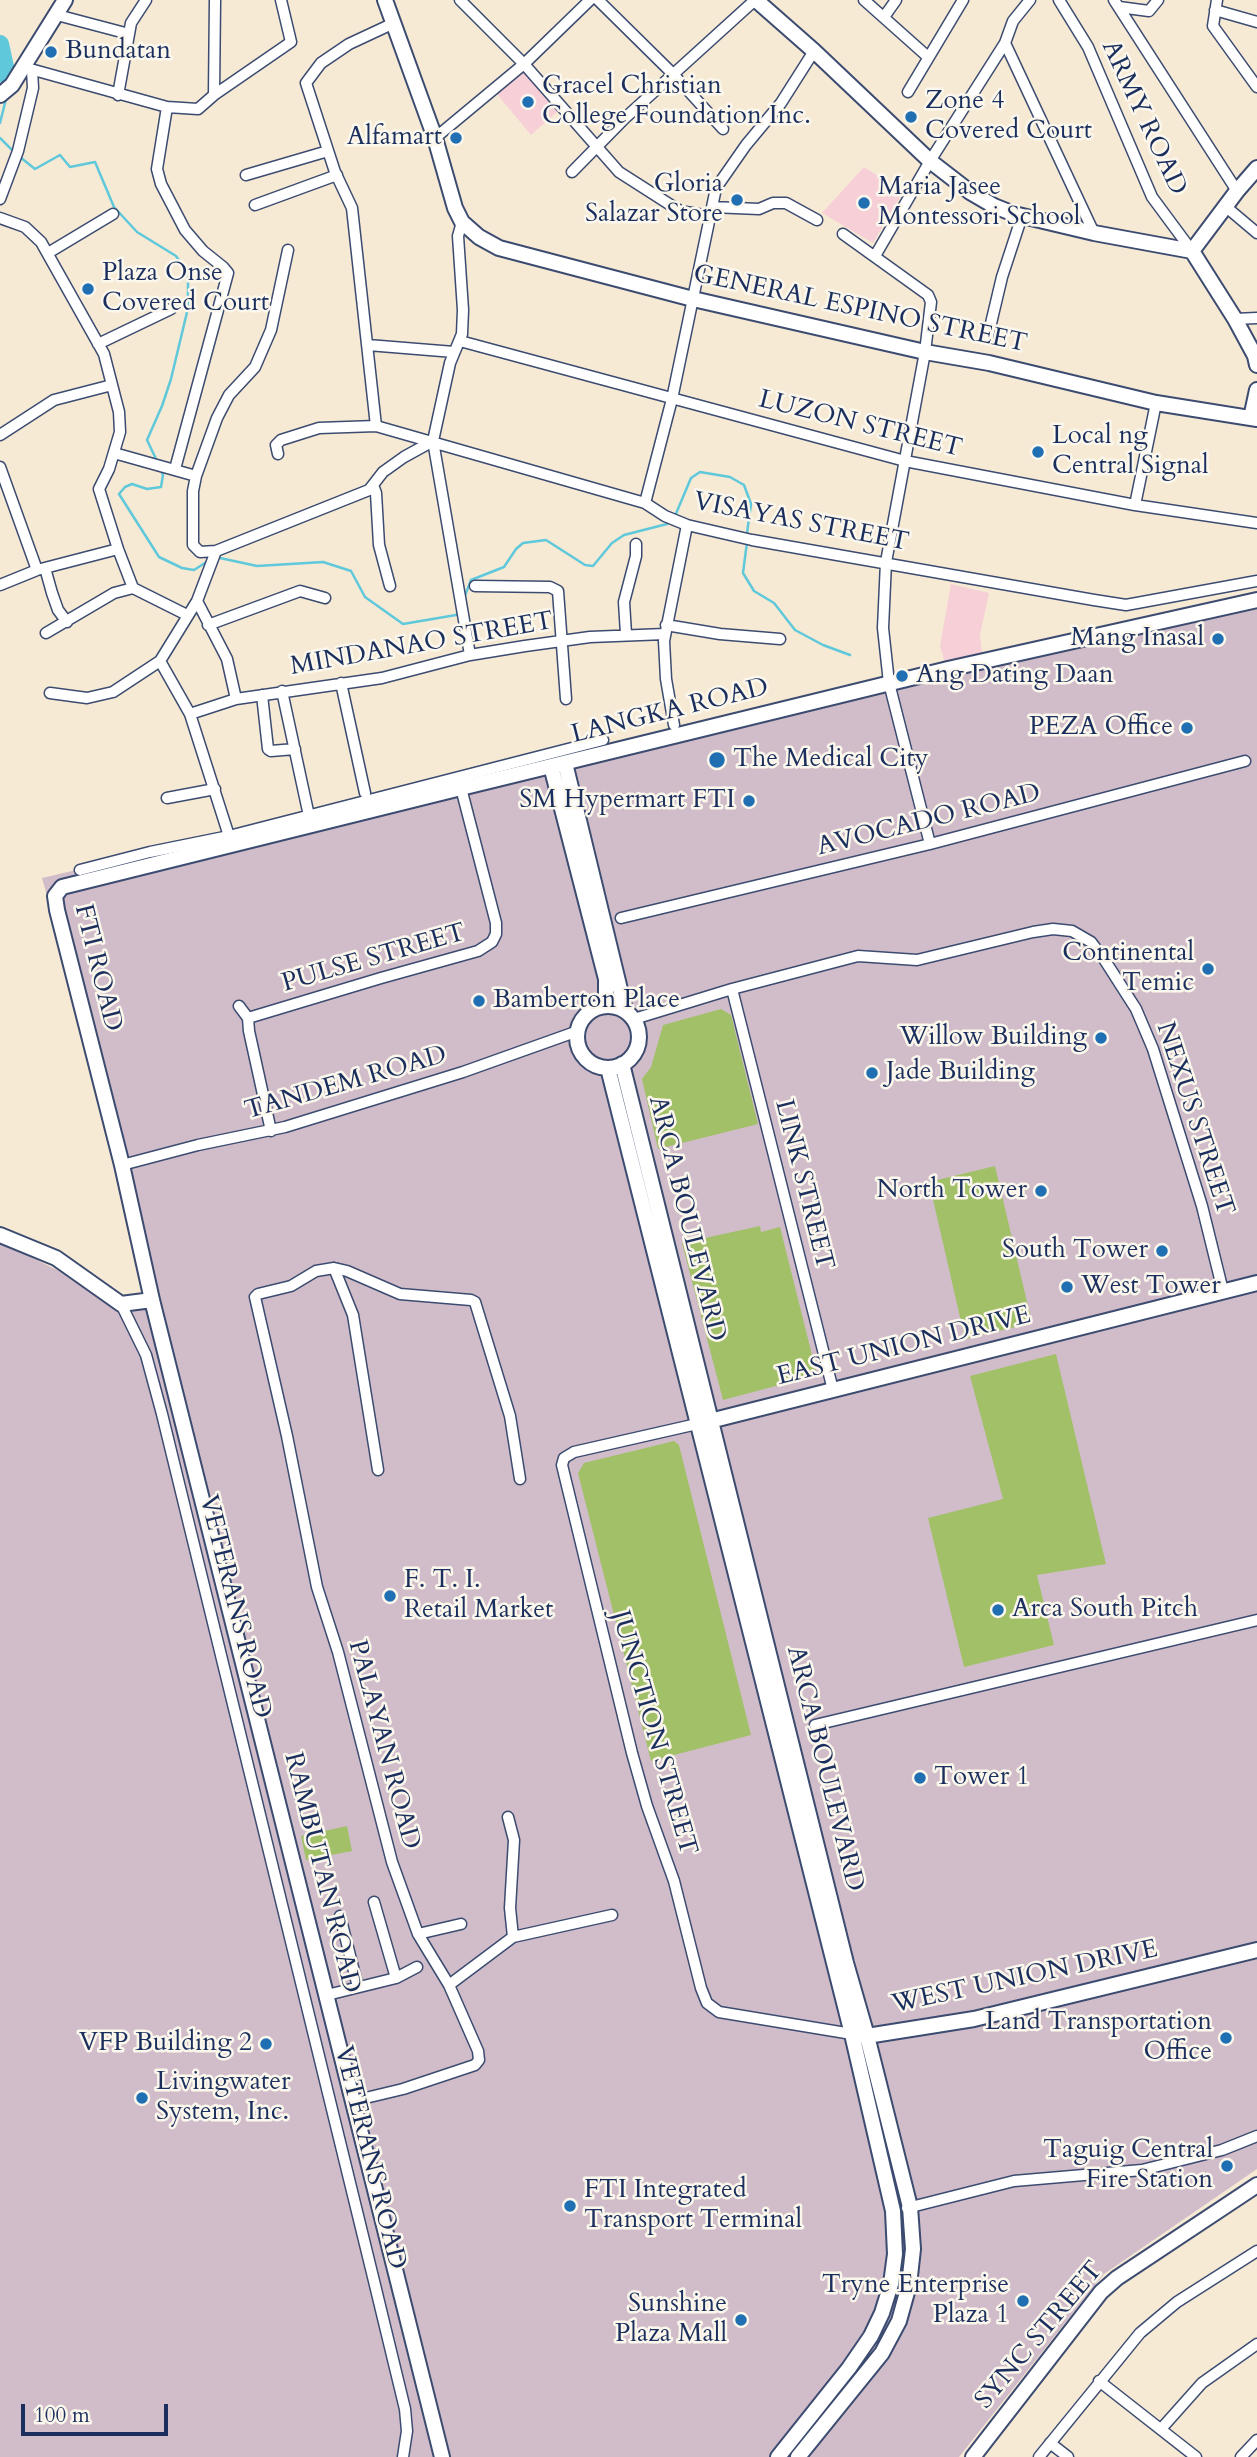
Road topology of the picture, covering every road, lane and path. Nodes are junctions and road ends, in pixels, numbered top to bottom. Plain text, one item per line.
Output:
1 (65, 0) edge
2 (146, 0) edge
3 (215, 0) edge
4 (281, 0) edge
5 (385, 0) edge
6 (460, 0) edge
7 (590, 0) edge
8 (598, 0) edge
9 (756, 0) edge
10 (864, 0) edge
11 (896, 0) edge
12 (963, 0) edge
13 (1030, 0) edge
14 (1059, 0) edge
15 (1158, 0) edge
16 (1117, 4) edge
17 (1216, 5) edge
18 (57, 15) junction
19 (884, 17) junction
20 (1257, 22) edge
21 (394, 23) junction
22 (129, 34) junction
23 (1005, 43) junction
24 (814, 51) junction
25 (928, 57) junction
26 (524, 64) junction
27 (27, 68) junction
28 (673, 74) junction
29 (1257, 87) edge
30 (908, 92) dead end
31 (0, 95) edge
32 (118, 95) junction
33 (214, 95) junction
34 (167, 107) junction
35 (723, 130) dead end
36 (435, 138) junction
37 (596, 146) junction
38 (328, 151) junction
39 (930, 161) junction
40 (1257, 169) edge
41 (572, 172) dead end
42 (246, 174) dead end
43 (337, 175) junction
44 (1237, 191) junction
45 (0, 199) edge
46 (255, 205) dead end
47 (1225, 206) junction
48 (710, 212) junction
49 (113, 214) dead end
50 (1022, 216) junction
51 (0, 218) edge
52 (817, 220) dead end
53 (462, 222) junction
54 (1094, 233) junction
55 (1257, 233) edge
56 (842, 234) dead end
57 (288, 250) dead end
58 (1192, 251) junction
59 (48, 253) junction
60 (875, 256) junction
61 (693, 299) junction
62 (171, 309) dead end
63 (1257, 318) edge
64 (1235, 319) junction
65 (988, 336) dead end
66 (460, 341) junction
67 (98, 344) junction
68 (368, 345) junction
69 (454, 352) junction
70 (925, 352) junction
71 (1257, 365) edge
72 (112, 385) junction
73 (1257, 390) edge
74 (672, 399) junction
75 (1156, 403) junction
76 (1254, 419) edge
77 (376, 426) junction
78 (0, 435) edge
79 (433, 441) junction
80 (114, 453) junction
81 (278, 454) dead end
82 (905, 461) junction
83 (164, 466) junction
84 (0, 467) edge
85 (196, 476) junction
86 (373, 485) junction
87 (645, 503) junction
88 (1135, 506) junction
89 (1257, 523) edge
90 (687, 525) junction
91 (636, 544) dead end
92 (118, 549) junction
93 (216, 551) junction
94 (886, 562) junction
95 (41, 569) junction
96 (1257, 581) edge
97 (0, 585) edge
98 (390, 586) dead end
99 (475, 586) dead end
100 (134, 588) junction
101 (325, 598) dead end
102 (1257, 600) edge
103 (197, 601) junction
104 (187, 615) junction
105 (67, 622) junction
106 (208, 625) junction
107 (666, 629) junction
108 (46, 633) dead end
109 (626, 634) junction
110 (780, 639) dead end
111 (561, 640) junction
112 (470, 655) junction
113 (160, 661) junction
114 (341, 683) junction
115 (890, 683) junction
116 (282, 691) junction
117 (50, 693) dead end
118 (262, 695) junction
119 (236, 699) junction
120 (566, 699) dead end
121 (190, 714) junction
122 (674, 725) dead end
123 (603, 740) dead end
124 (295, 748) junction
125 (1245, 761) dead end
126 (558, 764) junction
127 (487, 774) junction
128 (461, 788) junction
129 (215, 789) junction
130 (366, 793) dead end
131 (167, 798) dead end
132 (309, 816) junction
133 (229, 836) junction
134 (930, 844) junction
135 (80, 870) dead end
136 (621, 918) dead end
137 (732, 989) junction
138 (239, 1006) dead end
139 (606, 1006) junction
140 (630, 1015) junction
141 (248, 1018) junction
142 (578, 1031) junction
143 (615, 1066) junction
144 (271, 1131) junction
145 (122, 1165) junction
146 (0, 1235) edge
147 (334, 1268) junction
148 (1257, 1283) edge
149 (1223, 1291) junction
150 (152, 1300) junction
151 (121, 1304) junction
152 (832, 1390) junction
153 (704, 1422) junction
154 (564, 1458) joint
155 (378, 1470) dead end
156 (520, 1479) dead end
157 (1257, 1620) edge
158 (815, 1725) dead end
159 (508, 1817) dead end
160 (374, 1902) dead end
161 (612, 1915) dead end
162 (340, 1916) dead end
163 (461, 1924) dead end
164 (418, 1934) junction
165 (513, 1937) junction
166 (1257, 1950) edge
167 (417, 1966) dead end
168 (396, 1978) junction
169 (449, 1985) junction
170 (358, 1987) junction
171 (327, 1995) junction
172 (719, 2012) joint
173 (852, 2034) junction
174 (867, 2036) junction
175 (353, 2101) junction
176 (1257, 2136) edge
177 (1257, 2185) edge
178 (910, 2207) junction
179 (893, 2211) junction
180 (1257, 2251) edge
181 (1257, 2344) edge
182 (1099, 2381) junction
183 (1161, 2429) junction
184 (1257, 2440) edge
185 (1050, 2443) junction
186 (403, 2457) edge
187 (442, 2457) edge
188 (778, 2457) edge
189 (798, 2457) edge
190 (973, 2457) edge
191 (1039, 2457) edge
192 (1068, 2457) edge
193 (1196, 2457) edge
194 (1241, 2457) edge

1 - 18 street
2 - 22 street
3 - 33 street
4 - 33 street
5 - 21 street
6 - 26 street
7 - 26 street
8 - 28 street
9 - 24 street
9 - 28 street
10 - 19 street
11 - 19 street
12 - 25 street
13 - 23 street
14 - 58 street, ARMY ROAD
15 - 16 street
16 - 44 street
17 - 20 street
17 - 29 street
18 - 22 street
18 - 27 street
19 - 25 street
21 - 36 street
21 - 38 street
22 - 32 street
23 - 39 street
23 - 54 street
24 - 39 street
24 - 48 street
25 - 30 street
26 - 36 street
26 - 37 street
27 - 31 street
27 - 32 street
27 - 45 street
28 - 35 street
28 - 37 street
32 - 34 street
33 - 34 street
34 - 83 street
36 - 53 street
37 - 41 street
37 - 48 street
38 - 42 street
38 - 43 street
39 - 50 street
39 - 60 street
40 - 44 street
43 - 46 street
43 - 68 street
44 - 47 street
47 - 55 street
47 - 58 street
48 - 52 street
48 - 61 street
49 - 59 street
50 - 54 street
50 - 65 street
51 - 59 street
53 - 61 street, GENERAL ESPINO STREET
53 - 66 street
54 - 58 street
56 - 60 street
57 - 85 street
58 - 64 street
59 - 67 street
60 - 70 street
61 - 70 street, GENERAL ESPINO STREET
61 - 74 street
62 - 67 street
63 - 64 street
64 - 71 street
66 - 69 street
66 - 74 street, LUZON STREET
67 - 72 street
68 - 69 street
68 - 77 street
69 - 79 street
70 - 75 street, GENERAL ESPINO STREET
70 - 82 street
72 - 78 street
72 - 80 street
73 - 76 street
74 - 82 street, LUZON STREET
74 - 87 street
75 - 76 street, GENERAL ESPINO STREET
75 - 88 street
77 - 79 street, VISAYAS STREET
77 - 81 street, VISAYAS STREET
79 - 86 street
79 - 87 street, VISAYAS STREET
79 - 112 street
80 - 83 street
80 - 92 street
82 - 88 street, LUZON STREET
82 - 94 street
83 - 85 street
84 - 95 street
85 - 93 street
86 - 93 street
86 - 98 street
87 - 90 street, VISAYAS STREET
88 - 89 street, LUZON STREET
90 - 94 street, VISAYAS STREET
90 - 107 street
91 - 109 street
92 - 95 street
92 - 100 street
93 - 103 street
94 - 96 street, VISAYAS STREET
94 - 115 street
95 - 97 street
95 - 105 street
99 - 111 street
100 - 104 street
100 - 105 street
101 - 106 street
102 - 115 street, LANGKA ROAD
103 - 104 street
103 - 106 street
104 - 113 street
105 - 108 street
106 - 119 street
107 - 109 street, MINDANAO STREET
107 - 110 street, MINDANAO STREET
107 - 122 street
109 - 111 street, MINDANAO STREET
111 - 112 street, MINDANAO STREET
111 - 120 street
112 - 114 street, MINDANAO STREET
113 - 117 street
113 - 121 street
114 - 116 street, MINDANAO STREET
114 - 130 street
115 - 126 street, LANGKA ROAD
115 - 134 street
116 - 118 street, MINDANAO STREET
116 - 124 street
118 - 119 street, MINDANAO STREET
118 - 124 street
119 - 121 street, MINDANAO STREET
121 - 129 street
123 - 127 street
124 - 132 street
125 - 134 street, AVOCADO ROAD
126 - 127 street, LANGKA ROAD
126 - 139 street
126 - 140 street
127 - 128 street, LANGKA ROAD
127 - 132 street
128 - 141 street, PULSE STREET
128 - 145 street, FTI ROAD
129 - 131 street
129 - 133 street
132 - 133 street
133 - 135 street
134 - 136 street, AVOCADO ROAD
137 - 140 street, NEXUS STREET
137 - 149 street, NEXUS STREET
137 - 152 street, LINK STREET
138 - 141 street
139 - 140 street
139 - 142 street
140 - 143 street
141 - 144 street
142 - 143 street
142 - 144 street, TANDEM ROAD
143 - 153 street, ARCA BOULEVARD
144 - 145 street, TANDEM ROAD
145 - 150 street, FTI ROAD
146 - 151 street, VETERANS ROAD
147 - 155 street
147 - 156 street
147 - 164 street, PALAYAN ROAD
148 - 149 street, EAST UNION DRIVE
149 - 152 street, EAST UNION DRIVE
150 - 151 street
150 - 171 street, RAMBUTAN ROAD
151 - 186 street, VETERANS ROAD
152 - 153 street, EAST UNION DRIVE
153 - 154 street, EAST UNION DRIVE
153 - 173 street, ARCA BOULEVARD
153 - 174 street, ARCA BOULEVARD
154 - 172 street, JUNCTION STREET
157 - 158 street
159 - 165 street
160 - 168 street
161 - 165 street
162 - 170 street
163 - 164 street
164 - 169 street, PALAYAN ROAD
165 - 169 street
166 - 174 street, WEST UNION DRIVE
167 - 168 street
168 - 170 street
169 - 175 street, PALAYAN ROAD
170 - 171 street
171 - 175 street, RAMBUTAN ROAD
172 - 173 street, WEST UNION DRIVE
173 - 174 street, WEST UNION DRIVE
173 - 179 street, ARCA BOULEVARD
174 - 178 street, ARCA BOULEVARD
175 - 187 street, RAMBUTAN ROAD
176 - 178 street
177 - 190 street, SYNC STREET
178 - 179 street
178 - 189 street, ARCA BOULEVARD
179 - 188 street, ARCA BOULEVARD
180 - 182 street
181 - 183 street
182 - 183 street
182 - 185 street
183 - 193 street
184 - 194 street
185 - 191 street
185 - 192 street

